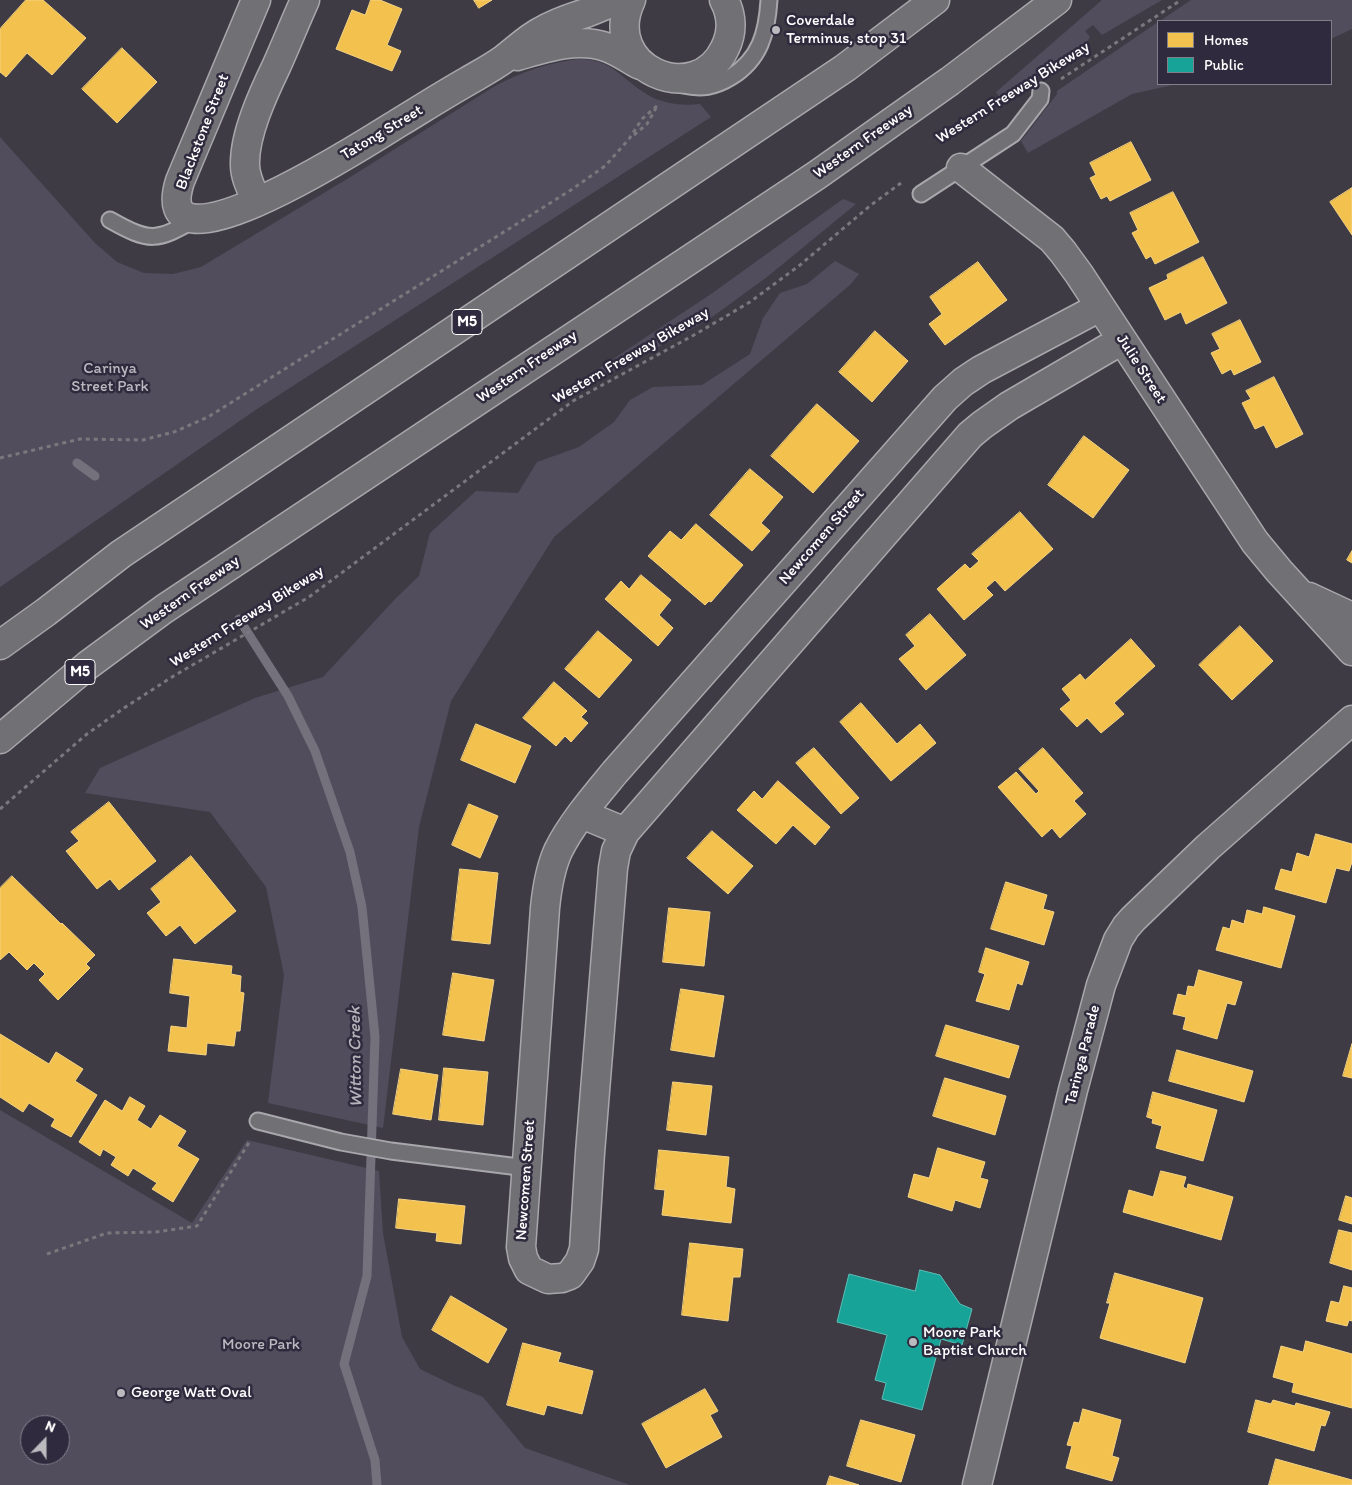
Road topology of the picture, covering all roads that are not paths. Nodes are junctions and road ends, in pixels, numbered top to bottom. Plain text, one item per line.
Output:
1 (256, 0) edge
2 (305, 0) edge
3 (618, 0) edge
4 (630, 0) edge
5 (724, 0) edge
6 (740, 0) edge
7 (769, 0) edge
8 (935, 0) edge
9 (1057, 0) edge
10 (730, 35) junction
11 (504, 59) junction
12 (650, 71) junction
13 (1041, 91) road end
14 (961, 168) junction
15 (922, 194) dead end
16 (257, 202) junction
17 (196, 219) junction
18 (110, 220) dead end
19 (1100, 307) junction
20 (1122, 340) junction
21 (1298, 592) junction
22 (1352, 617) edge
23 (0, 645) edge
24 (1352, 651) edge
25 (1352, 720) edge
26 (0, 739) edge
27 (582, 814) junction
28 (625, 832) junction
29 (258, 1121) dead end
30 (527, 1168) junction
31 (977, 1485) edge

1 - 17 main road, Blackstone Street
2 - 16 main road
3 - 11 main road, Tatong Street
4 - 12 main road
5 - 10 main road
6 - 10 main road, Tatong Street
7 - 12 lane
8 - 23 main road, M5
9 - 26 main road, Western Freeway / M5
10 - 12 main road, Tatong Street
11 - 12 main road, Tatong Street
11 - 16 main road, Tatong Street
13 - 14 lane
14 - 15 lane
14 - 19 main road, Julie Street
16 - 17 main road
17 - 18 lane
19 - 20 main road, Julie Street
19 - 27 main road, Newcomen Street
20 - 21 main road, Julie Street
20 - 28 main road, Newcomen Street
21 - 22 main road, Julie Street
21 - 24 main road, Julie Street
25 - 31 main road, Taringa Parade
27 - 28 main road
27 - 30 main road, Newcomen Street
28 - 30 main road, Newcomen Street
29 - 30 lane

